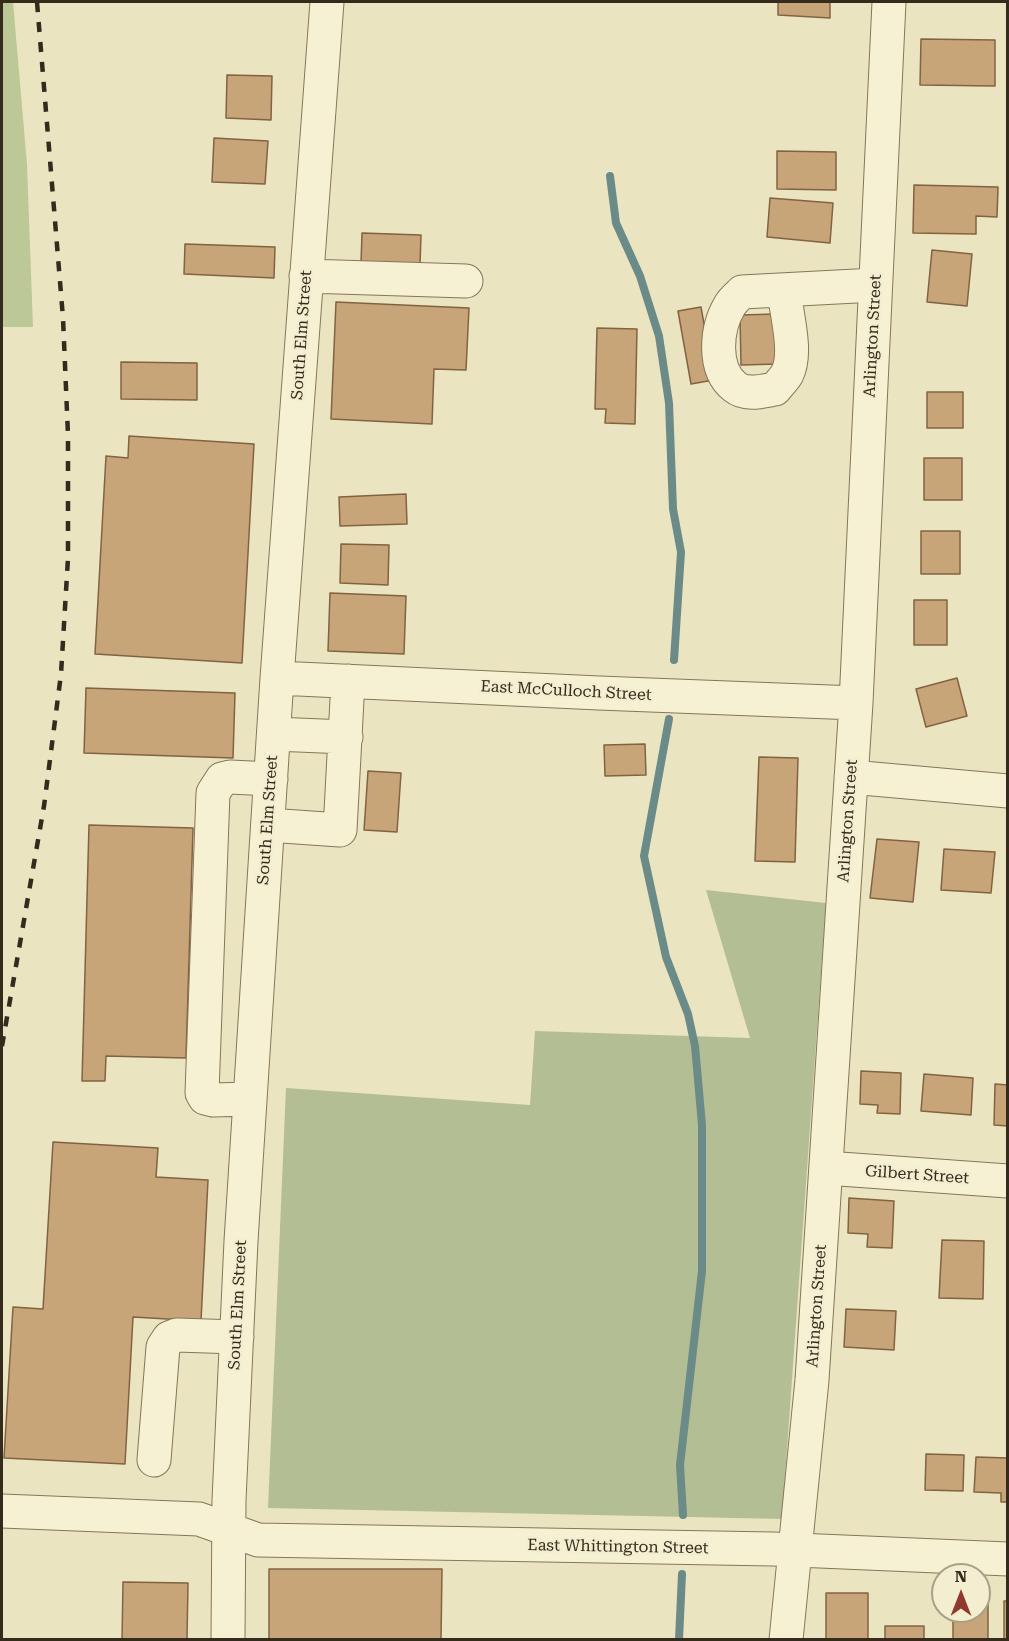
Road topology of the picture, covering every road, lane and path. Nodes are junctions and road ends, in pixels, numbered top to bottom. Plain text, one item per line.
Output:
1 (327, 2) edge
2 (889, 2) edge
3 (306, 276) junction
4 (466, 281) dead end
5 (875, 285) junction
6 (784, 290) dead end
7 (277, 678) junction
8 (348, 681) junction
9 (856, 703) junction
10 (273, 734) junction
11 (346, 737) junction
12 (850, 777) junction
13 (271, 779) junction
14 (1008, 791) edge
15 (267, 825) junction
16 (250, 1099) junction
17 (826, 1168) junction
18 (1008, 1181) edge
19 (237, 1337) junction
20 (154, 1460) dead end
21 (2, 1511) edge
22 (230, 1529) junction
23 (796, 1551) junction
24 (1008, 1559) edge
25 (228, 1640) edge
26 (786, 1640) edge

1 - 3 street, South Elm Street
2 - 5 street, Arlington Street
3 - 4 street
3 - 7 street, South Elm Street
5 - 6 street
5 - 9 street, Arlington Street
7 - 8 street, East McCulloch Street
7 - 10 street, South Elm Street
8 - 9 street, East McCulloch Street
8 - 11 street
9 - 12 street, Arlington Street
10 - 11 street
10 - 13 street, South Elm Street
11 - 15 street
12 - 14 street
12 - 17 street, Arlington Street
13 - 15 street, South Elm Street
13 - 16 street
15 - 16 street, South Elm Street
16 - 19 street, South Elm Street
17 - 18 street, Gilbert Street
17 - 23 street, Arlington Street
19 - 20 street
19 - 22 street, South Elm Street
21 - 22 street, East Whittington Street
22 - 23 street, East Whittington Street
22 - 25 street, South Elm Street
23 - 24 street, East Whittington Street
23 - 26 street, Arlington Street

